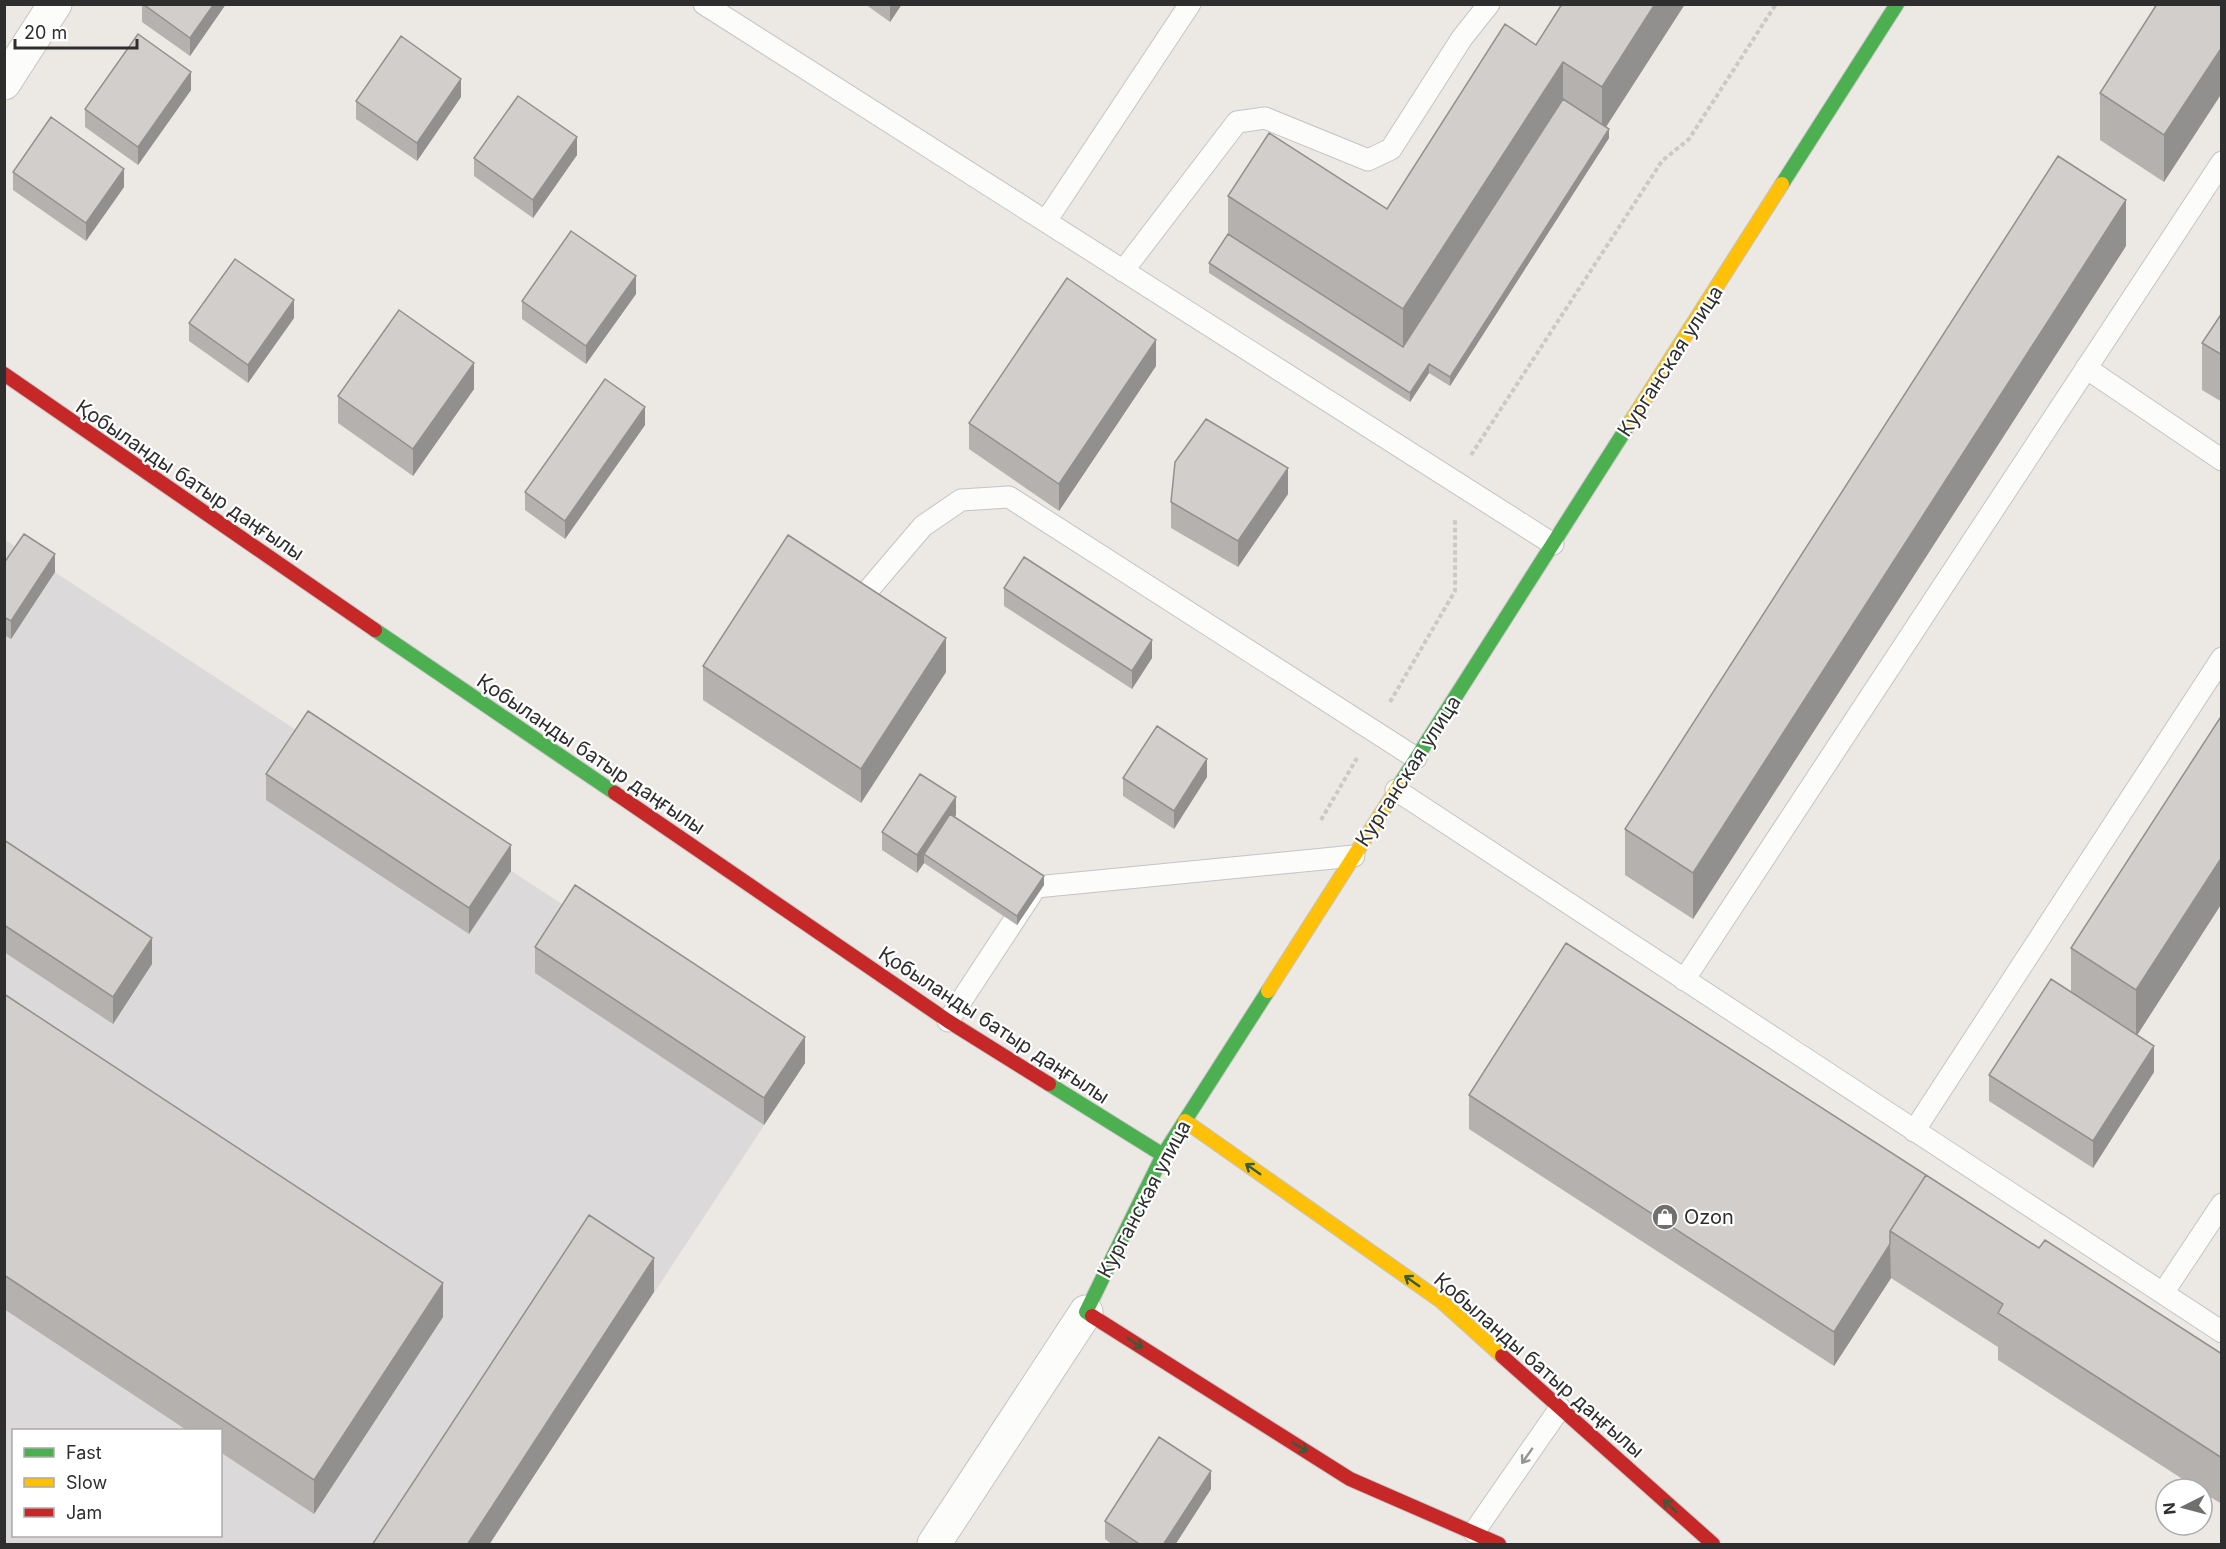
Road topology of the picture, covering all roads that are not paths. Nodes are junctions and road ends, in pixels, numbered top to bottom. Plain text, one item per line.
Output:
1 (55, 4) edge
2 (704, 4) edge
3 (1190, 4) edge
4 (1489, 4) edge
5 (1897, 4) edge
6 (4, 83) edge
7 (2222, 162) edge
8 (1046, 221) junction
9 (1123, 271) junction
10 (2086, 368) junction
11 (4, 374) edge
12 (2222, 460) edge
13 (1553, 544) junction
14 (865, 594) edge
15 (2222, 658) edge
16 (1416, 758) junction
17 (1396, 790) junction
18 (1354, 856) junction
19 (1684, 980) junction
20 (948, 1021) junction
21 (1185, 1121) junction
22 (1914, 1131) junction
23 (1163, 1155) junction
24 (2222, 1204) edge
25 (2163, 1293) junction
26 (1086, 1311) junction
27 (2222, 1332) edge
28 (1560, 1408) junction
29 (1474, 1532) junction
30 (934, 1545) edge
31 (1500, 1545) edge
32 (1713, 1545) edge

1 - 6 street
2 - 8 lane
3 - 8 lane
4 - 9 lane
5 - 13 street, Курганская улица
7 - 10 lane
8 - 9 lane
9 - 13 lane
10 - 12 lane
10 - 19 lane
11 - 20 street, Қобыланды батыр даңғылы
13 - 16 street, Курганская улица
14 - 16 lane
15 - 22 lane
16 - 17 street, Курганская улица
17 - 18 street, Курганская улица
17 - 19 lane
18 - 20 lane
18 - 21 street, Курганская улица
19 - 22 lane
20 - 23 street, Қобыланды батыр даңғылы
21 - 23 street, Курганская улица
28 -> 21 street, Қобыланды батыр даңғылы
22 - 25 lane
23 - 26 street, Курганская улица
24 - 25 lane
25 - 27 lane
26 -> 29 street
26 - 30 street, Курганская улица
28 -> 29 lane
32 -> 28 street, Қобыланды батыр даңғылы
29 - 31 street

